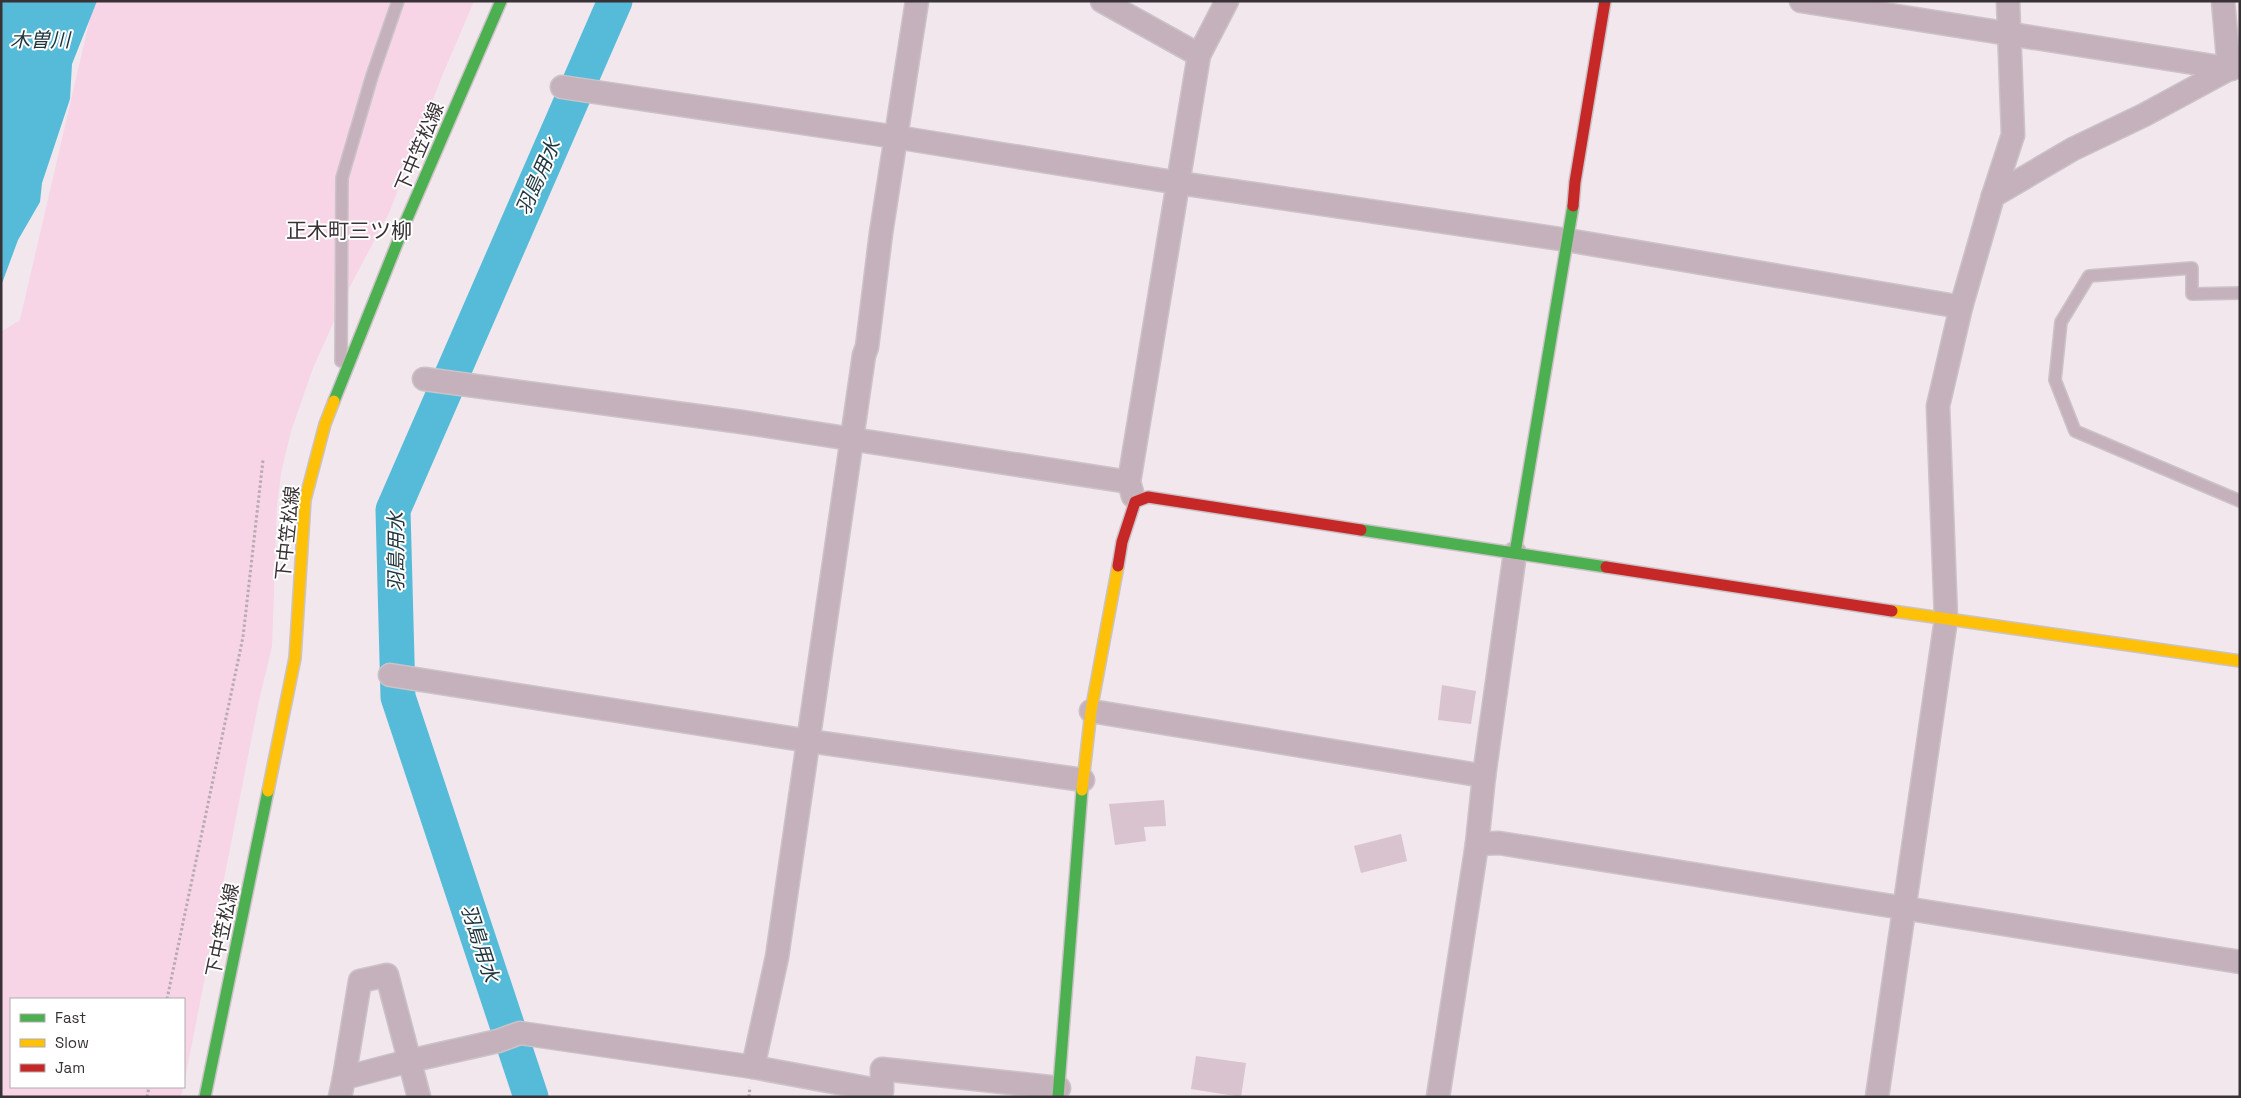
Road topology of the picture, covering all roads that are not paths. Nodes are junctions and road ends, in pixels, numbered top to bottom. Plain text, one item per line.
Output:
1 (398, 1) edge
2 (502, 1) edge
3 (917, 1) edge
4 (1102, 1) edge
5 (1227, 1) edge
6 (1605, 1) edge
7 (1801, 1) edge
8 (2008, 1) edge
9 (2223, 1) edge
10 (1848, 4) edge
11 (2008, 33) junction
12 (1199, 55) junction
13 (2236, 65) edge
14 (562, 87) dead end
15 (896, 137) junction
16 (1179, 183) junction
17 (1993, 196) junction
18 (1567, 240) junction
19 (2240, 293) edge
20 (1961, 308) junction
21 (424, 379) dead end
22 (341, 383) junction
23 (852, 440) junction
24 (1132, 492) junction
25 (2240, 501) edge
26 (1515, 553) junction
27 (1946, 619) junction
28 (2240, 661) edge
29 (390, 675) dead end
30 (1091, 711) junction
31 (808, 741) junction
32 (1484, 776) junction
33 (1083, 780) junction
34 (1477, 844) junction
35 (1904, 908) junction
36 (2240, 962) edge
37 (409, 1061) junction
38 (753, 1067) junction
39 (342, 1088) edge
40 (1058, 1093) edge
41 (883, 1094) edge
42 (205, 1097) edge
43 (419, 1097) edge
44 (1438, 1097) edge
45 (1877, 1097) edge

1 - 22 lane
2 - 22 street, 下中笠松線
3 - 15 street
4 - 12 street
5 - 12 street
6 - 18 street
7 - 10 street
8 - 11 street
9 - 13 street
10 - 11 street
11 - 13 street
11 - 17 street
12 - 16 street
13 - 17 street
14 - 15 street
15 - 16 street
15 - 23 street
16 - 18 street
16 - 24 street
17 - 20 street
18 - 20 street
18 - 26 street
19 - 25 lane
20 - 27 street
21 - 23 street
22 - 42 street, 下中笠松線
23 - 24 street
23 - 31 street
24 - 26 street
24 - 30 street
26 - 27 street
26 - 32 street
27 - 28 street
27 - 35 street
29 - 31 street
30 - 32 street
30 - 33 street
31 - 33 street
31 - 38 street
32 - 34 street
33 - 40 street
34 - 35 street
34 - 44 street
35 - 36 street
35 - 45 street
37 - 38 street
37 - 39 street
37 - 39 street
37 - 43 street
38 - 41 street
40 - 41 street

